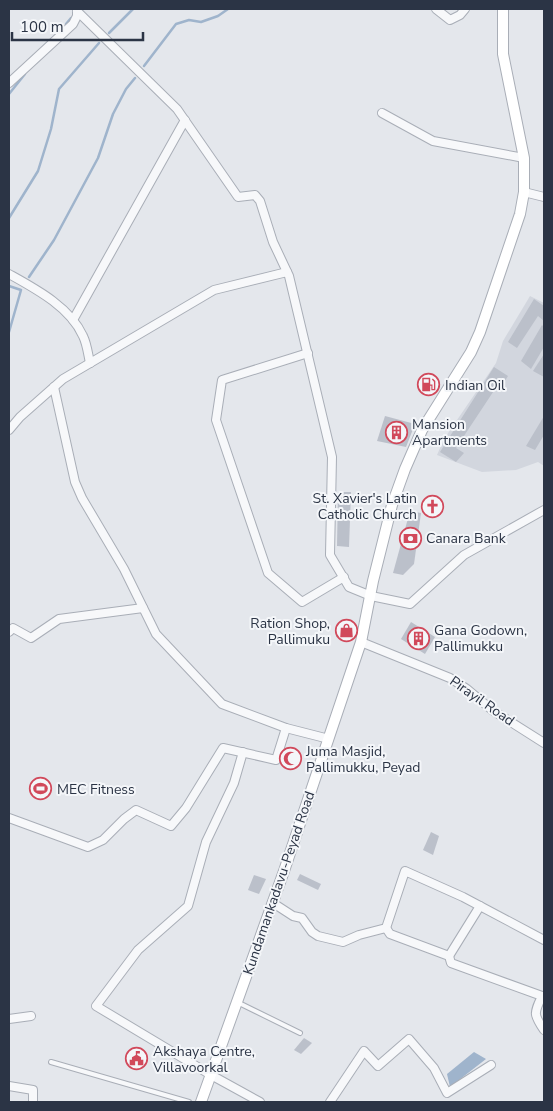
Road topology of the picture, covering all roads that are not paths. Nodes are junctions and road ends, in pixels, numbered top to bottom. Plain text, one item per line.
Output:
1 (436, 9) edge
2 (465, 9) edge
3 (503, 9) edge
4 (77, 10) edge
5 (9, 83) edge
6 (382, 113) dead end
7 (185, 120) junction
8 (524, 158) junction
9 (524, 192) junction
10 (544, 197) edge
11 (287, 272) junction
12 (9, 274) edge
13 (73, 320) junction
14 (308, 352) junction
15 (90, 363) junction
16 (54, 387) junction
17 (9, 430) edge
18 (544, 510) edge
19 (344, 578) junction
20 (371, 596) junction
21 (143, 608) junction
22 (9, 632) edge
23 (361, 642) junction
24 (286, 728) junction
25 (329, 739) junction
26 (544, 743) edge
27 (243, 752) junction
28 (9, 818) edge
29 (272, 903) junction
30 (480, 906) junction
31 (386, 928) junction
32 (544, 940) edge
33 (449, 956) junction
34 (237, 1002) junction
35 (31, 1016) dead end
36 (9, 1019) edge
37 (544, 1030) edge
38 (300, 1033) dead end
39 (51, 1062) dead end
40 (490, 1065) dead end
41 (211, 1075) junction
42 (9, 1086) edge
43 (33, 1102) edge
44 (189, 1102) edge
45 (201, 1102) edge
46 (260, 1102) edge
47 (330, 1102) edge

1 - 2 street
3 - 8 main road, Kundamankadavu-Peyad Road
4 - 5 street
4 - 7 street
6 - 8 street
7 - 11 street
7 - 13 street
8 - 9 main road, Kundamankadavu-Peyad Road
9 - 10 street
9 - 20 main road, Kundamankadavu-Peyad Road
11 - 14 street
11 - 15 street
12 - 13 street
13 - 15 street
14 - 19 street
14 - 19 street
15 - 16 street
16 - 17 street
16 - 21 street
18 - 20 street
19 - 20 street
20 - 23 main road, Kundamankadavu-Peyad Road
21 - 22 street
21 - 24 street
23 - 25 main road, Kundamankadavu-Peyad Road
23 - 26 street, Pirayil Road
24 - 25 street
24 - 27 street
25 - 29 main road, Kundamankadavu-Peyad Road
27 - 28 street
27 - 41 street
29 - 31 street
29 - 34 main road, Kundamankadavu-Peyad Road
30 - 31 street
30 - 32 street
30 - 33 street
31 - 33 street
33 - 37 street
34 - 38 lane
34 - 41 main road, Kundamankadavu-Peyad Road
35 - 36 street
39 - 44 lane
40 - 47 street
41 - 45 main road, Kundamankadavu-Peyad Road
41 - 46 street
42 - 43 street

